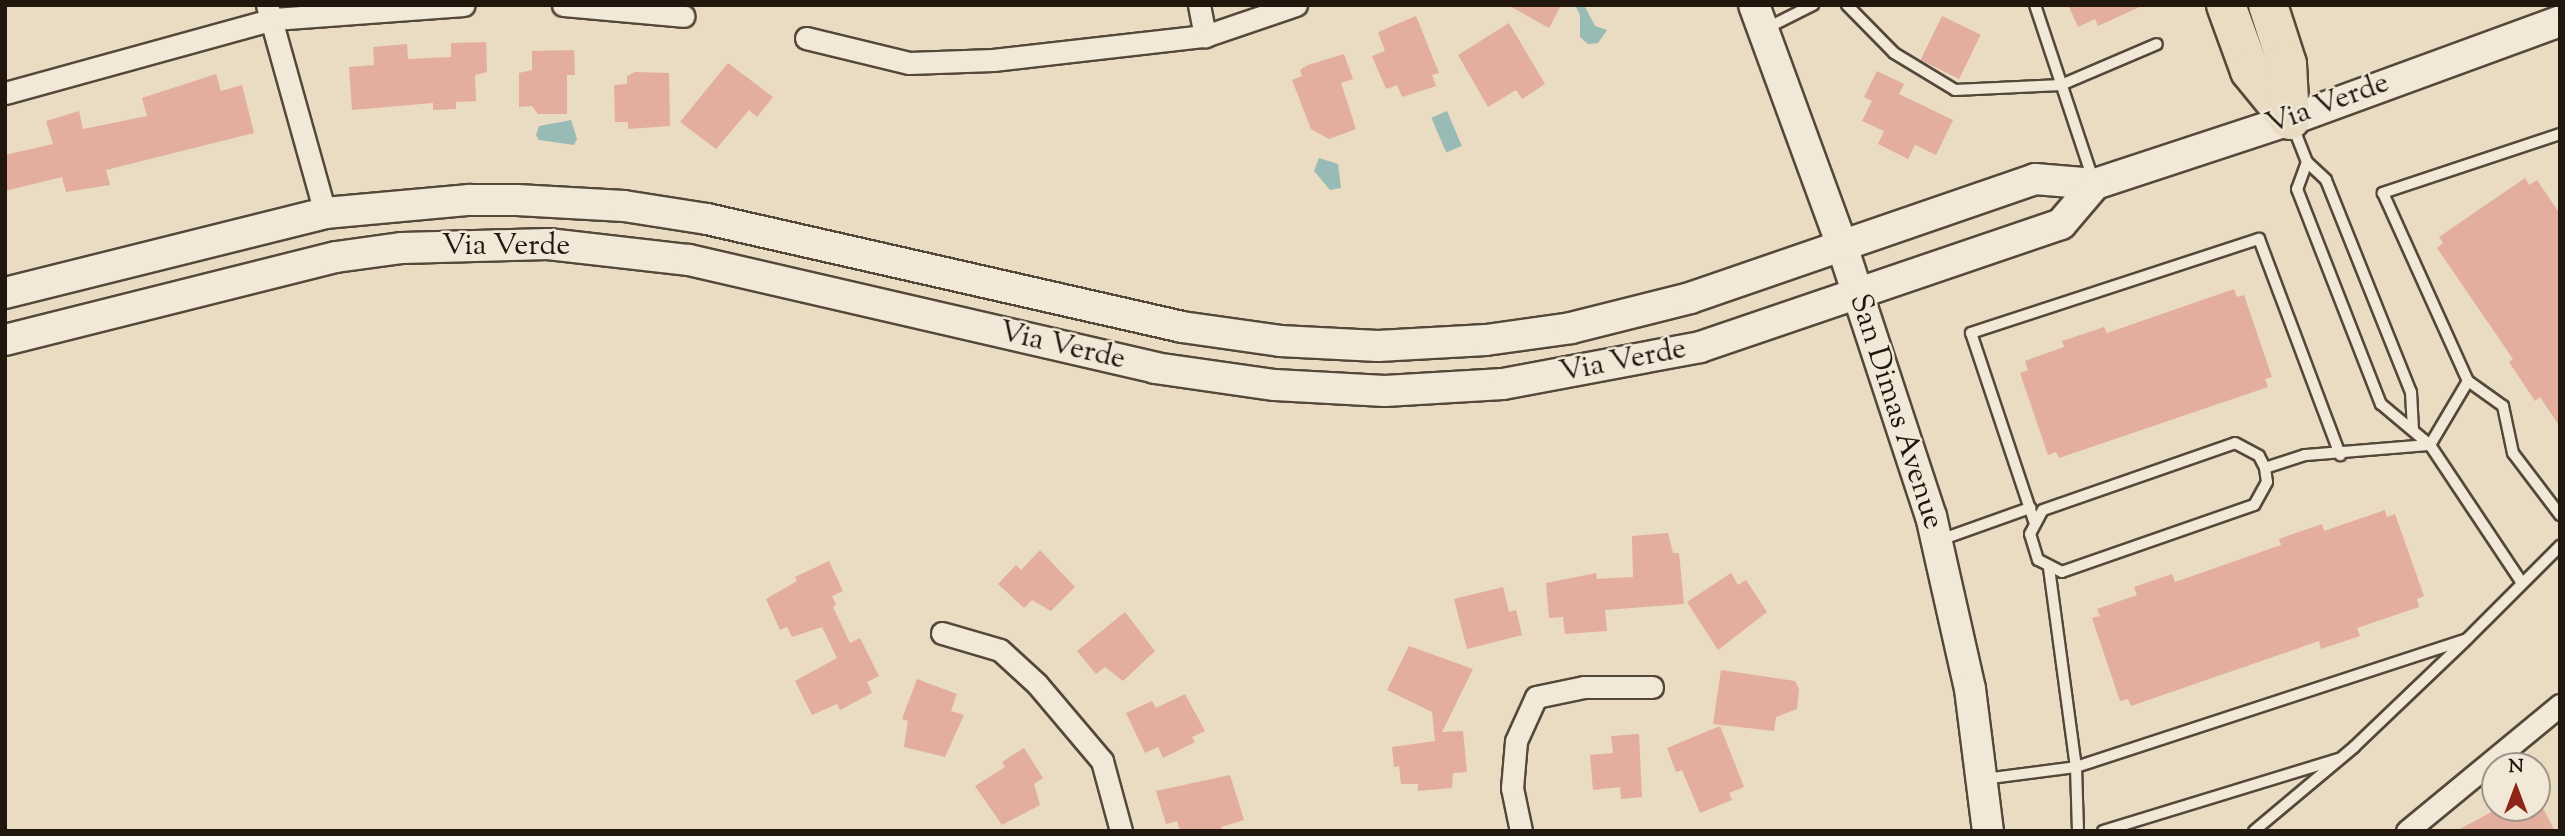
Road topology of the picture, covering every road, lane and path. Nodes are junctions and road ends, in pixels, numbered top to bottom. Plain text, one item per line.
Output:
1 (463, 5) edge
2 (563, 5) edge
3 (1199, 5) edge
4 (1296, 5) edge
5 (1813, 5) edge
6 (1847, 5) edge
7 (2035, 5) edge
8 (2226, 5) edge
9 (2268, 5) edge
10 (270, 12) edge
11 (684, 16) dead end
12 (1758, 18) edge
13 (2560, 21) edge
14 (1205, 36) junction
15 (806, 38) dead end
16 (2157, 44) dead end
17 (2061, 85) junction
18 (5, 93) edge
19 (2290, 120) junction
20 (2560, 134) edge
21 (2307, 162) junction
22 (2095, 184) junction
23 (325, 213) junction
24 (1842, 246) junction
25 (336, 257) junction
26 (1857, 291) junction
27 (5, 293) edge
28 (5, 340) edge
29 (2468, 381) junction
30 (2413, 430) junction
31 (2430, 445) junction
32 (2340, 455) junction
33 (2265, 468) junction
34 (2030, 508) junction
35 (2560, 515) edge
36 (2034, 521) junction
37 (1937, 541) junction
38 (2560, 545) edge
39 (2049, 568) junction
40 (2522, 583) junction
41 (942, 633) dead end
42 (2466, 639) junction
43 (1651, 687) dead end
44 (2560, 705) edge
45 (2342, 758) junction
46 (2076, 767) junction
47 (1981, 780) junction
48 (1121, 831) edge
49 (1521, 831) edge
50 (1988, 831) edge
51 (2078, 831) edge
52 (2103, 831) edge
53 (2254, 831) edge
54 (2407, 831) edge

1 - 10 street
2 - 11 street
3 - 14 street
4 - 14 street
5 - 12 lane
6 - 17 lane
7 - 17 lane
8 - 19 highway
9 - 19 highway
10 - 18 street
10 - 23 street
12 - 24 main road, San Dimas Avenue
13 - 19 main road, Via Verde
14 - 15 street
16 - 17 lane
17 - 22 lane
19 - 21 lane
19 - 22 main road, Via Verde
20 - 29 lane
21 - 30 lane
21 - 30 lane
22 - 24 main road, Via Verde
22 - 26 main road, Via Verde
23 - 24 main road, Via Verde
23 - 25 main road
23 - 27 main road, Via Verde
24 - 26 main road, San Dimas Avenue
25 - 26 main road, Via Verde
25 - 28 main road, Via Verde
26 - 37 main road, San Dimas Avenue
29 - 31 lane
29 - 35 lane
30 - 31 lane
31 - 32 lane
31 - 40 lane
32 - 33 lane
32 - 34 lane
33 - 36 lane
33 - 39 lane
34 - 36 lane
34 - 37 lane
36 - 39 lane
37 - 47 main road, San Dimas Avenue
38 - 40 lane
39 - 46 lane
40 - 42 lane
41 - 48 street
42 - 45 lane
42 - 46 lane
43 - 49 street
44 - 54 street
45 - 52 lane
45 - 53 lane
46 - 47 lane
46 - 51 lane
47 - 50 main road, San Dimas Avenue

